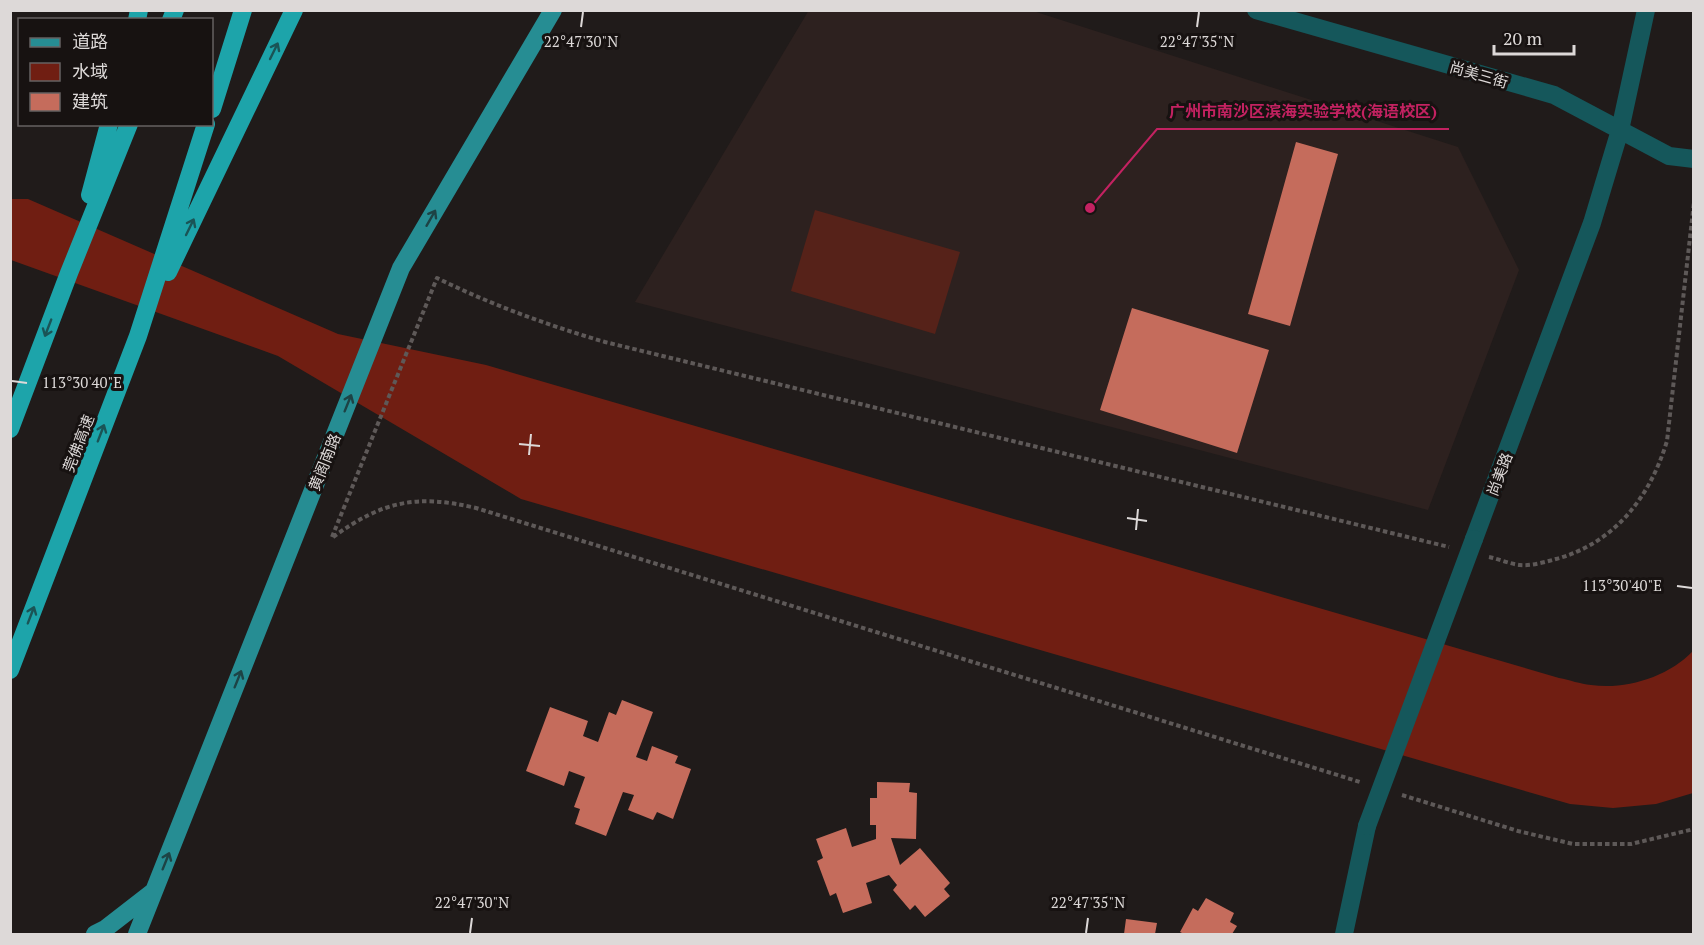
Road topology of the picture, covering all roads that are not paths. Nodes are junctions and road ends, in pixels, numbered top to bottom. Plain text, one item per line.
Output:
1 (243, 10) edge
2 (294, 10) edge
3 (553, 10) edge
4 (1256, 10) edge
5 (1646, 10) edge
6 (213, 106) edge
7 (108, 126) edge
8 (128, 126) edge
9 (205, 126) edge
10 (1620, 130) junction
11 (1694, 159) edge
12 (69, 273) junction
13 (138, 336) junction
14 (10, 429) edge
15 (10, 670) edge
16 (154, 891) junction
17 (95, 934) edge
18 (137, 934) edge
19 (1344, 934) edge

1 - 6 highway
13 -> 2 highway
16 -> 3 main road, 黄阁南路
4 - 10 street, 尚美三街
5 - 10 street, 尚美路
7 - 12 highway
8 - 12 highway
9 - 13 highway, 莞佛高速
10 - 11 street, 尚美三街
10 - 19 street, 尚美路, bridge
12 -> 14 highway
15 -> 13 highway, 莞佛高速
16 - 17 main road
16 - 18 main road, 黄阁南路

